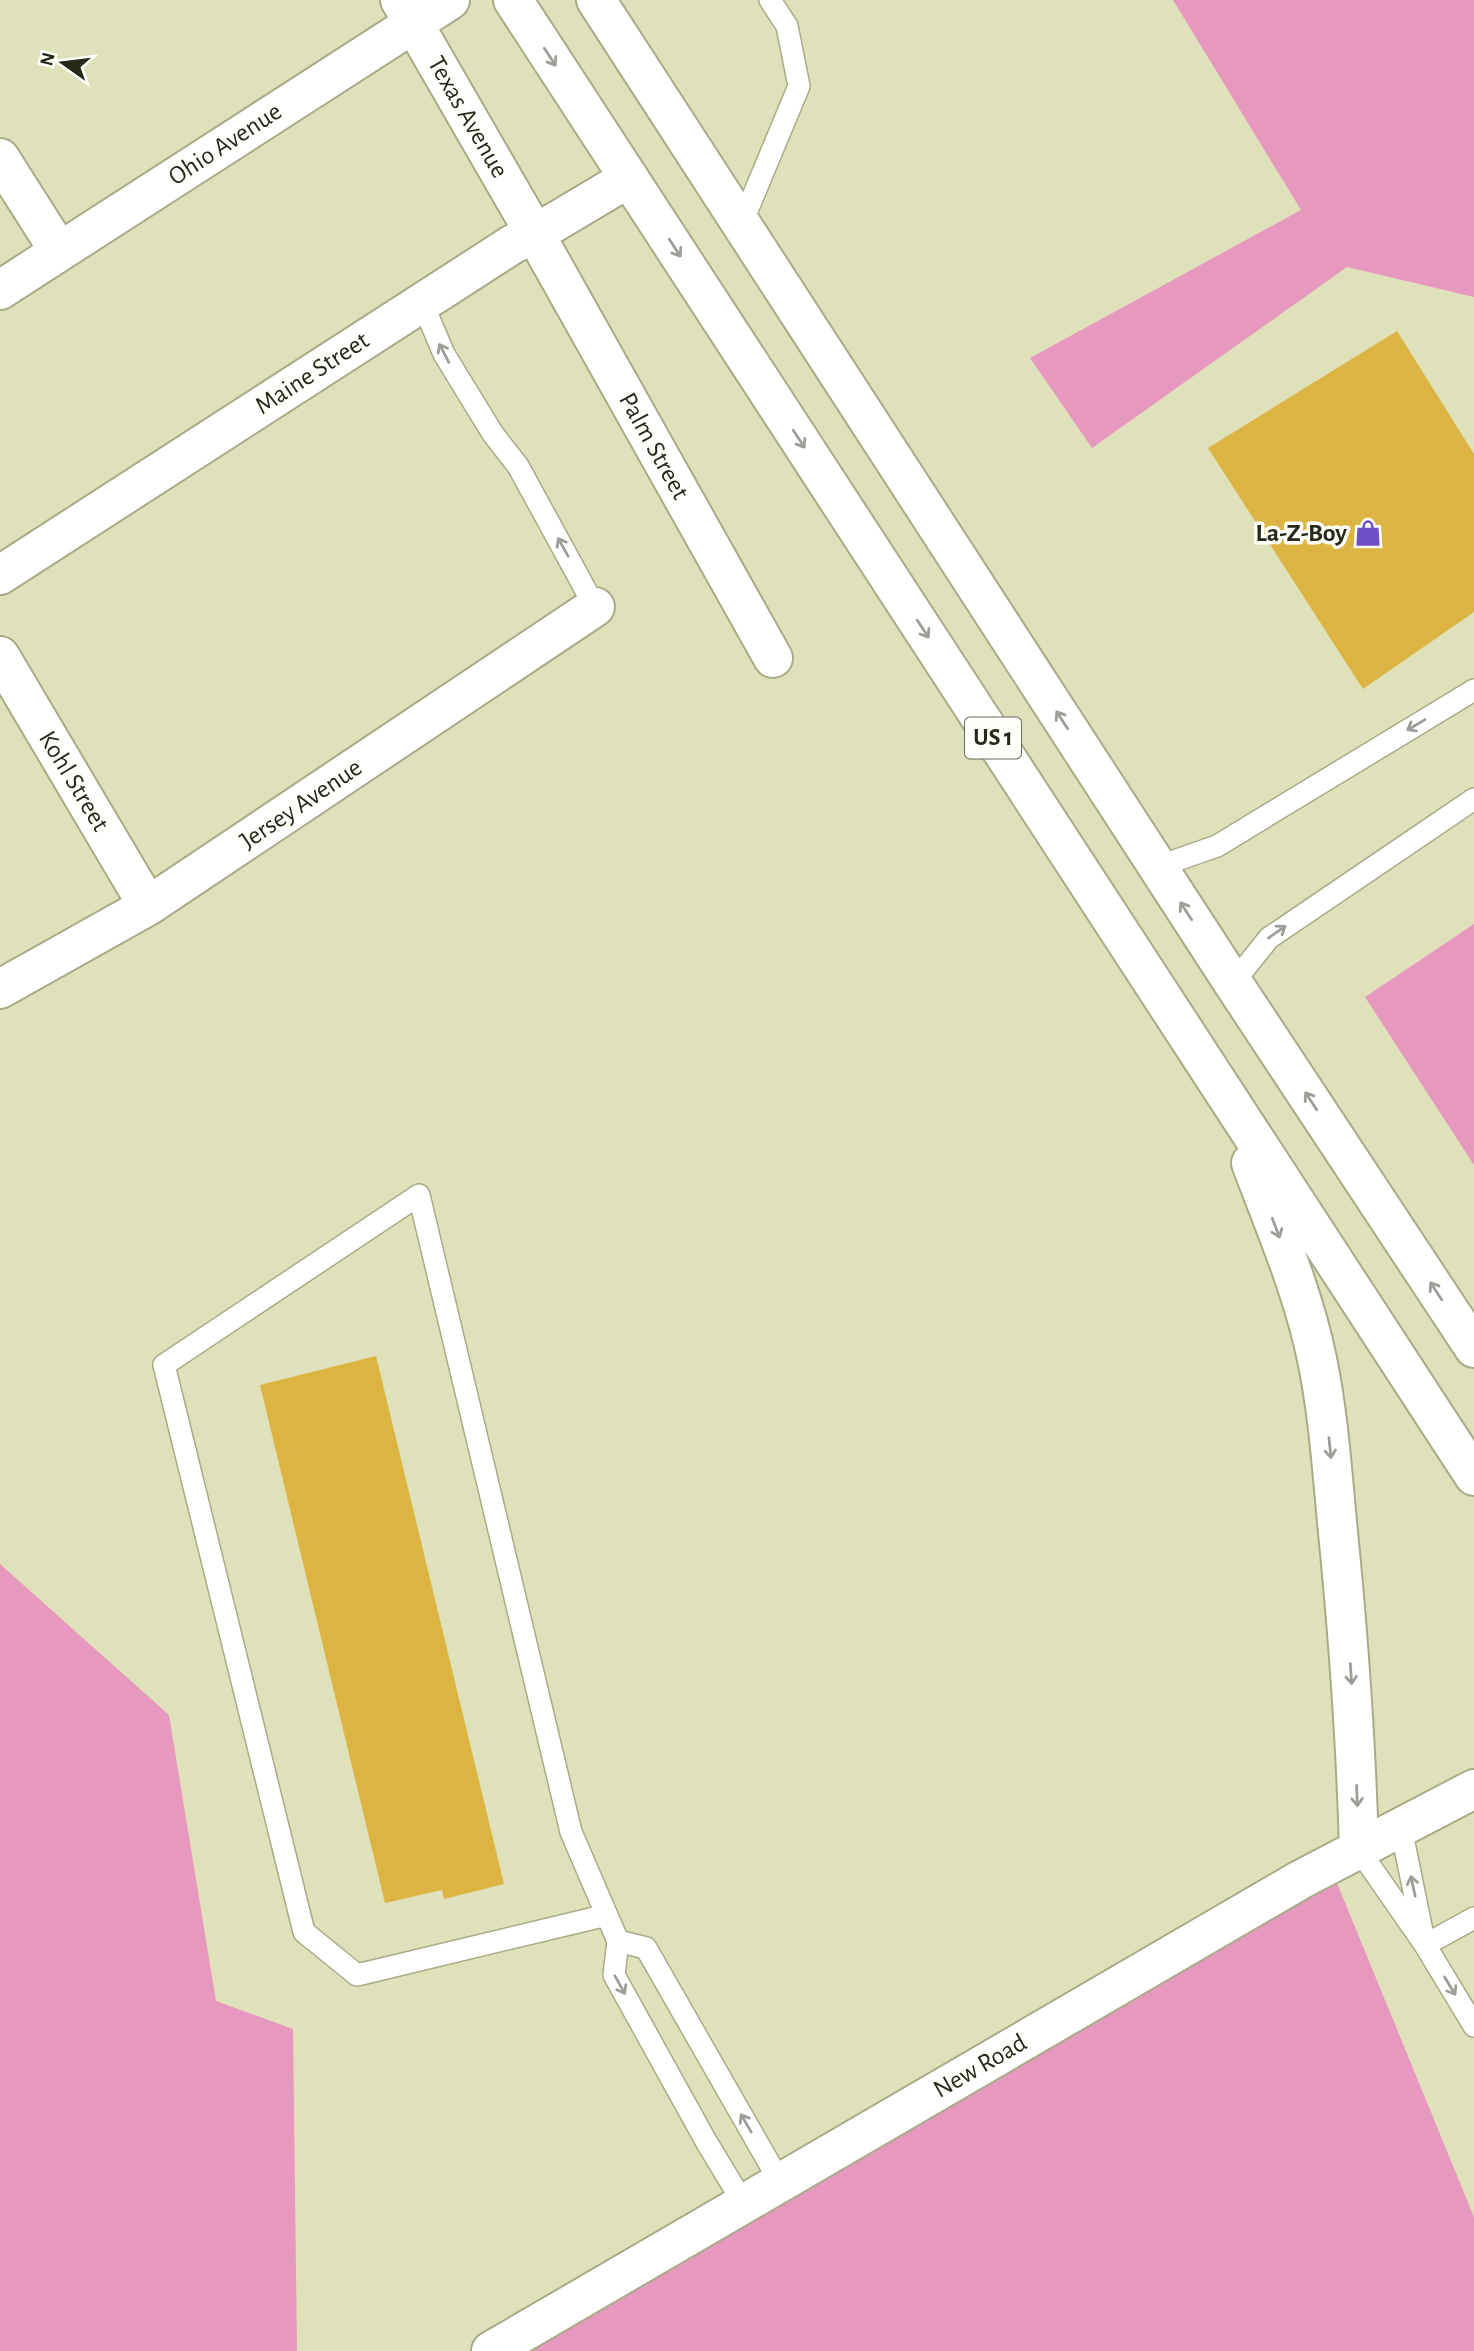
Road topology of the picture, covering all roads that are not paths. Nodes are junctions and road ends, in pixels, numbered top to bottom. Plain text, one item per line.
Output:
1 (450, 0) edge
2 (513, 0) edge
3 (596, 0) edge
4 (770, 0) edge
5 (407, 11) edge
6 (0, 159) edge
7 (629, 178) junction
8 (741, 225) junction
9 (535, 234) junction
10 (60, 251) junction
11 (0, 289) edge
12 (422, 302) junction
13 (0, 575) edge
14 (595, 607) joint
15 (0, 656) edge
16 (773, 659) dead end
17 (1474, 690) edge
18 (1474, 799) edge
19 (1157, 867) junction
20 (148, 906) junction
21 (1233, 983) junction
22 (0, 989) edge
23 (1226, 1095) junction
24 (1474, 1348) edge
25 (1474, 1476) edge
26 (1474, 1789) edge
27 (1401, 1828) junction
28 (1359, 1850) junction
29 (607, 1915) junction
30 (1474, 1918) edge
31 (618, 1941) junction
32 (1425, 1945) junction
33 (1474, 2026) edge
34 (780, 2182) junction
35 (744, 2204) junction
36 (491, 2351) edge

1 - 5 main road, Ohio Avenue
2 -> 7 main road, US 1
3 - 8 main road, US 1
4 - 8 lane
5 - 9 main road, Texas Avenue
5 - 10 main road, Ohio Avenue
6 - 10 main road
7 - 9 main road, Maine Street
7 -> 23 main road, US 1
19 -> 8 main road, US 1
9 - 12 main road, Maine Street
9 - 16 main road, Palm Street
10 - 11 main road, Ohio Avenue
12 - 13 main road, Maine Street
14 -> 12 lane
14 - 20 main road, Jersey Avenue
15 - 20 main road, Kohl Street
17 -> 19 lane
21 -> 18 lane
21 -> 19 main road, US 1
20 - 22 main road, Jersey Avenue
24 -> 21 main road, US 1
23 - 25 main road, US 1
23 -> 28 main road
26 - 27 main road, New Road
27 - 28 main road, New Road
32 -> 27 lane
28 - 32 lane
28 - 34 main road, New Road
29 - 29 lane
29 - 31 lane
30 - 32 lane
34 -> 31 lane
31 -> 35 lane
32 -> 33 lane
34 - 35 main road, New Road
35 - 36 main road, New Road

